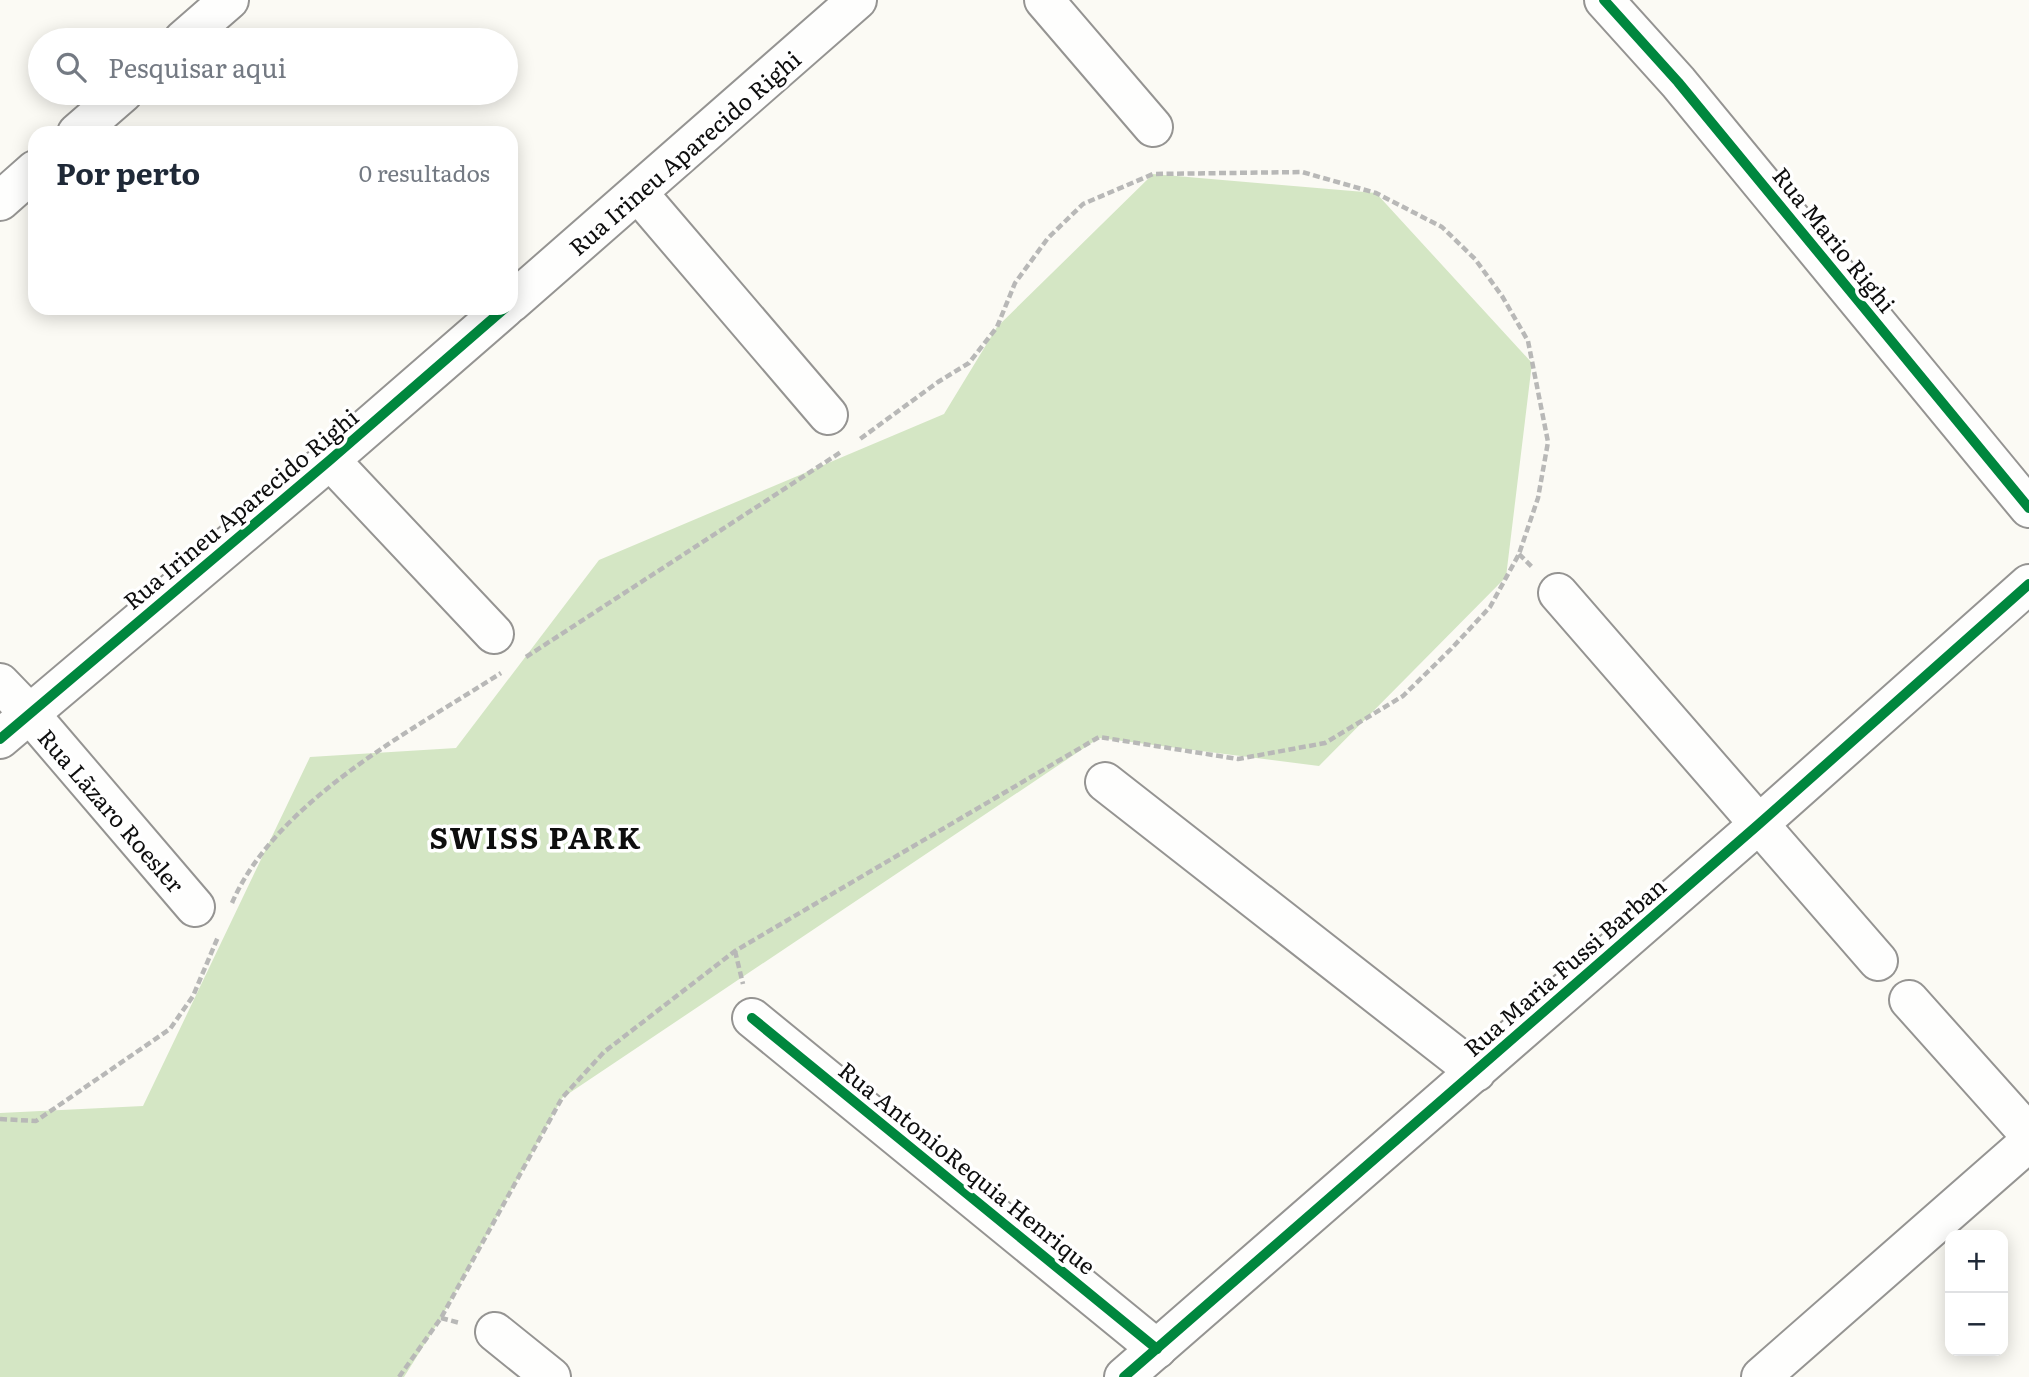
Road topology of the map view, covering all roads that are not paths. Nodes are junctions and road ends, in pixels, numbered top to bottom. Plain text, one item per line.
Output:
1 (229, 0) edge
2 (857, 0) edge
3 (1044, 0) edge
4 (1604, 0) edge
5 (197, 28) edge
6 (109, 105) edge
7 (85, 126) edge
8 (1153, 127) dead end
9 (28, 176) edge
10 (638, 193) junction
11 (0, 201) edge
12 (518, 297) edge
13 (497, 315) edge
14 (828, 415) dead end
15 (330, 460) junction
16 (2029, 508) edge
17 (2029, 584) edge
18 (1559, 593) dead end
19 (503, 650) road end
20 (0, 683) edge
21 (29, 713) junction
22 (0, 739) edge
23 (1105, 782) dead end
24 (1759, 824) junction
25 (214, 918) road end
26 (1878, 961) dead end
27 (1909, 1000) dead end
28 (752, 1018) dead end
29 (1476, 1072) junction
30 (2029, 1134) edge
31 (2029, 1142) edge
32 (495, 1332) dead end
33 (1157, 1349) junction
34 (551, 1377) edge
35 (1124, 1377) edge
36 (1761, 1377) edge

1 - 5 street
2 - 10 street, Rua Irineu Aparecido Righi
3 - 8 street
4 - 16 street, Rua Mario Righi
6 - 7 street
9 - 11 street
10 - 12 street, Rua Irineu Aparecido Righi
10 - 14 street
13 - 15 street, Rua Irineu Aparecido Righi
15 - 19 street
15 - 21 street, Rua Irineu Aparecido Righi
17 - 24 street, Rua Maria Fussi Barban
18 - 24 street
20 - 21 street, Rua Lãzaro Roesler
21 - 22 street, Rua Irineu Aparecido Righi
21 - 25 street, Rua Lãzaro Roesler
23 - 29 street
24 - 26 street
24 - 29 street, Rua Maria Fussi Barban
27 - 30 street
28 - 33 street, Rua AntonioRequia Henrique
29 - 33 street, Rua Maria Fussi Barban
31 - 36 street
32 - 34 street
33 - 35 street, Rua Maria Fussi Barban

